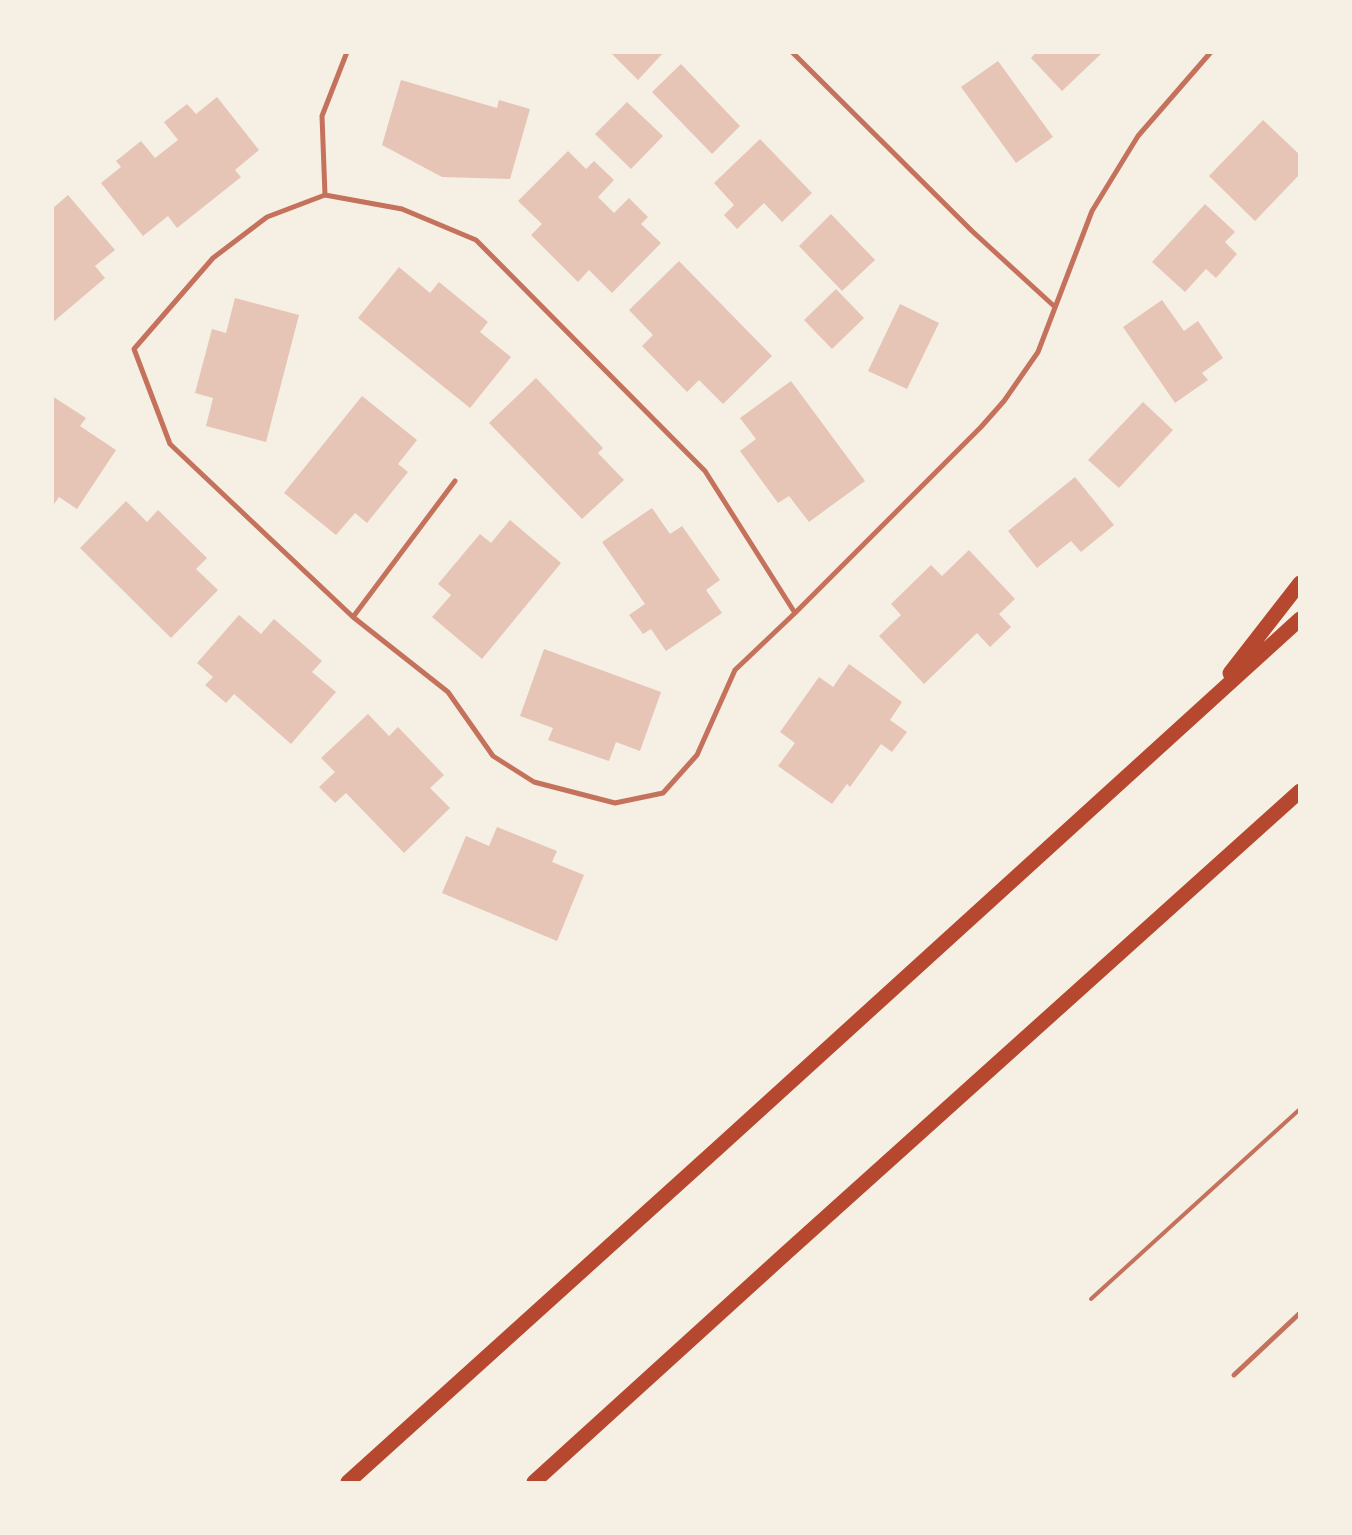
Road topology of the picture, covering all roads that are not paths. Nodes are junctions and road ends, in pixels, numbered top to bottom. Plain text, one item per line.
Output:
1 (347, 52) edge
2 (792, 52) edge
3 (1211, 52) edge
4 (326, 195) junction
5 (1055, 307) junction
6 (455, 482) dead end
7 (1300, 584) edge
8 (795, 613) junction
9 (353, 617) junction
10 (1300, 619) edge
11 (1205, 706) junction
12 (1300, 791) edge
13 (1300, 1109) edge
14 (1091, 1299) dead end
15 (1300, 1313) edge
16 (1234, 1375) dead end
17 (348, 1482) edge
18 (534, 1482) edge

1 - 4 street
2 - 5 street
3 - 5 street
4 - 8 street
4 - 9 street
5 - 8 street
6 - 9 street
7 - 11 highway
8 - 9 street
10 - 11 highway
11 - 17 highway
12 - 18 highway
13 - 14 lane
15 - 16 street

